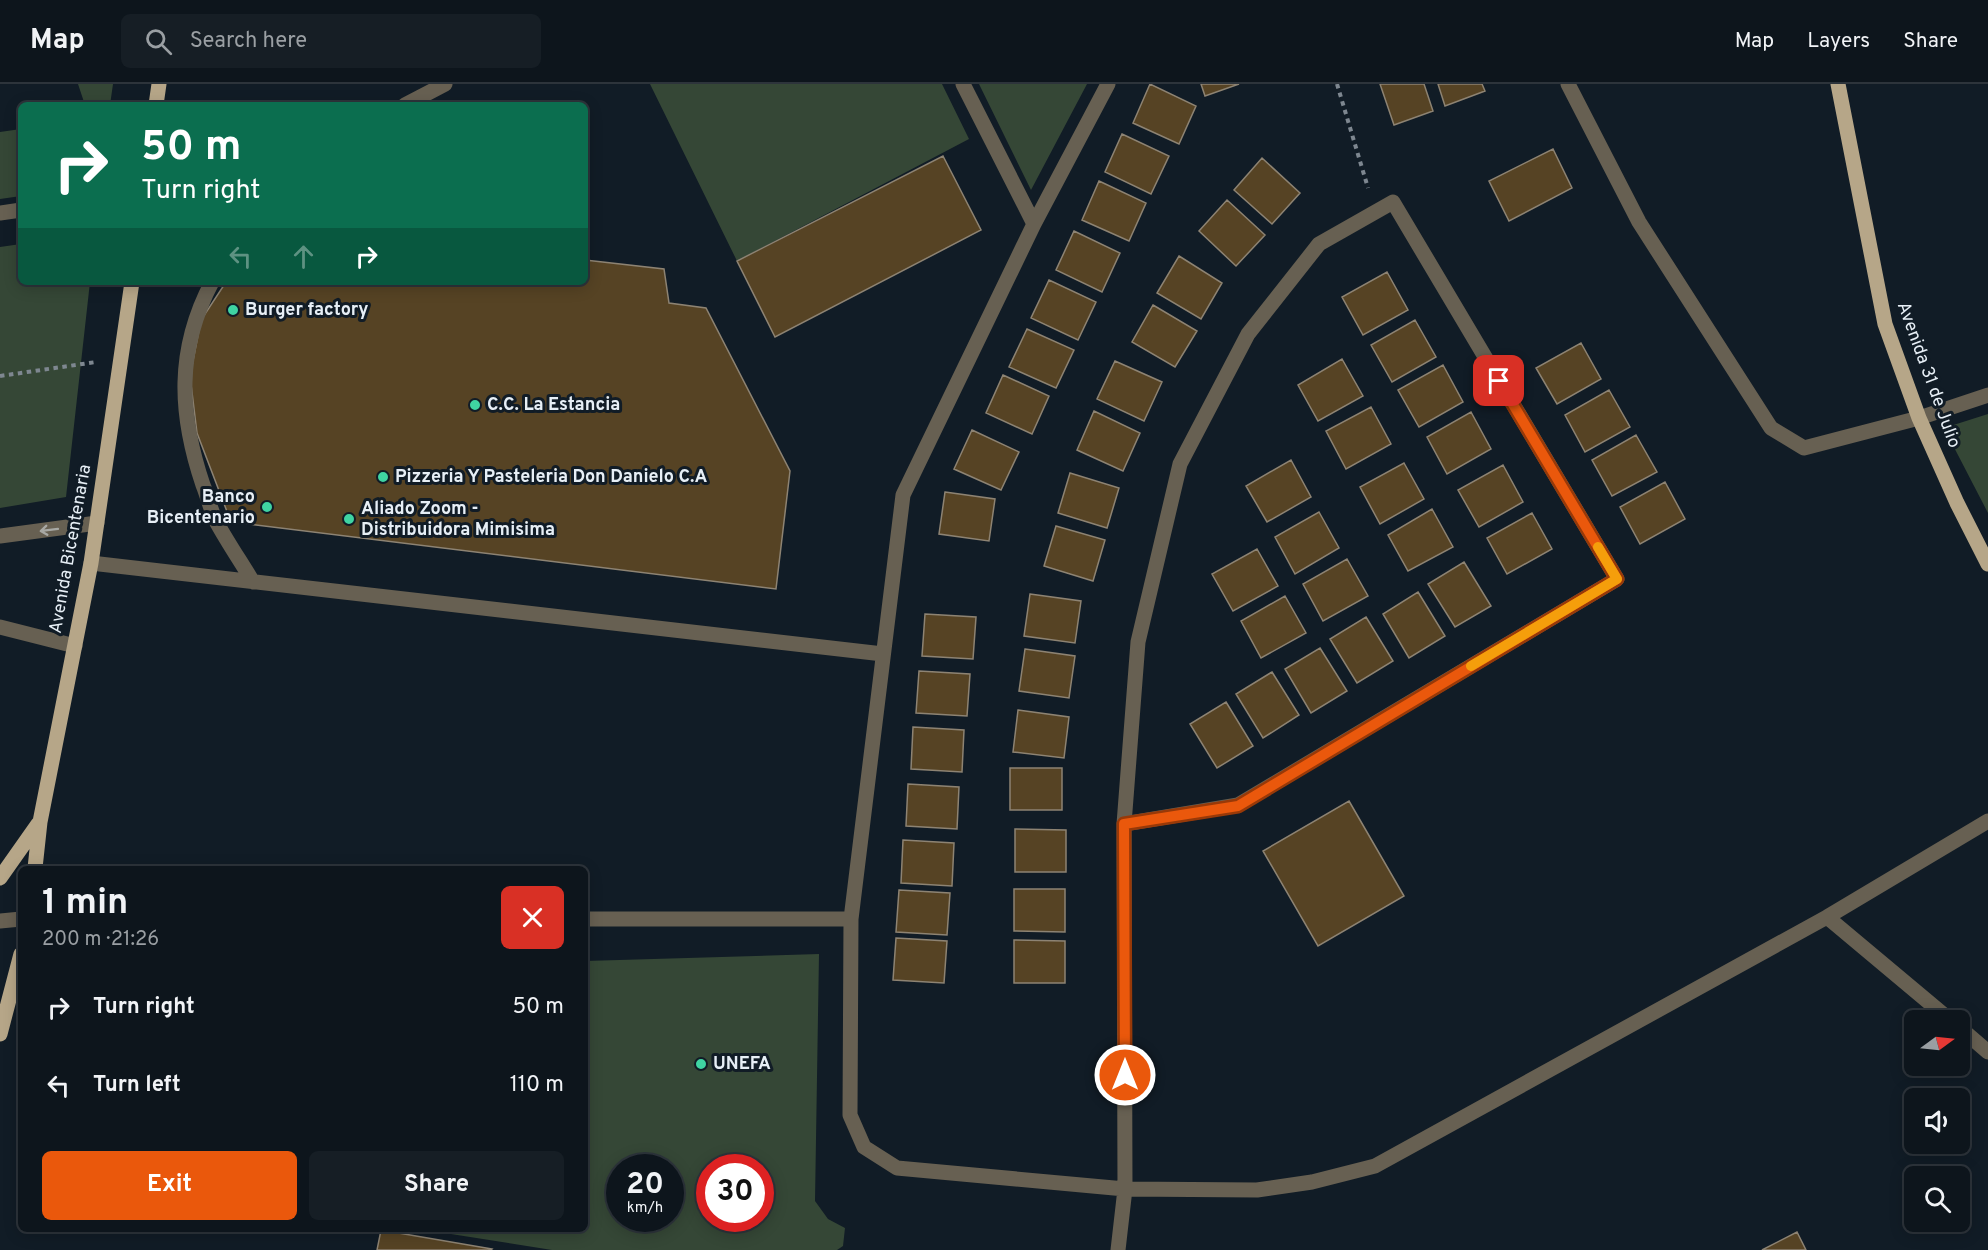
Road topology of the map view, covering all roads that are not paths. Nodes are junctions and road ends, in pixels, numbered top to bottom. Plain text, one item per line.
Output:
1 (159, 84) edge
2 (445, 84) edge
3 (963, 84) edge
4 (1108, 84) edge
5 (1569, 84) edge
6 (1838, 84) edge
7 (156, 102) edge
8 (411, 102) edge
9 (18, 210) edge
10 (0, 213) edge
11 (1034, 224) junction
12 (132, 285) edge
13 (210, 285) edge
14 (1988, 395) edge
15 (1919, 418) junction
16 (97, 524) junction
17 (0, 536) edge
18 (91, 563) junction
19 (1988, 564) edge
20 (253, 582) junction
21 (0, 627) edge
22 (75, 646) junction
23 (883, 654) junction
24 (1988, 821) edge
25 (40, 822) junction
26 (1124, 824) junction
27 (35, 866) edge
28 (0, 878) edge
29 (1827, 917) junction
30 (18, 919) edge
31 (588, 919) edge
32 (852, 920) junction
33 (0, 921) edge
34 (18, 965) edge
35 (1938, 1010) edge
36 (0, 1034) edge
37 (1970, 1036) edge
38 (1988, 1052) edge
39 (1125, 1189) junction
40 (1118, 1250) edge

1 - 7 main road
2 - 8 street
3 - 11 street
4 - 11 street
5 - 15 street
6 - 15 main road, Avenida 31 de Julio
9 - 10 street
11 - 23 street
12 - 16 main road, Avenida Bicentenaria
13 - 20 street
14 - 15 street
15 - 19 main road, Avenida 31 de Julio
16 -> 17 street
16 - 18 main road, Avenida Bicentenaria
18 - 20 street
18 - 22 main road, Avenida Bicentenaria
20 - 23 street
21 - 22 street
22 - 25 main road, Avenida Bicentenaria
23 - 32 street
24 - 29 street
25 - 27 main road, Avenida Bicentenaria
25 - 28 main road, Avenida Bicentenaria
26 - 26 street
26 - 39 street
29 - 35 street
29 - 39 street
30 - 33 street
31 - 32 street
32 - 39 street
34 - 36 main road
37 - 38 street
39 - 40 street

